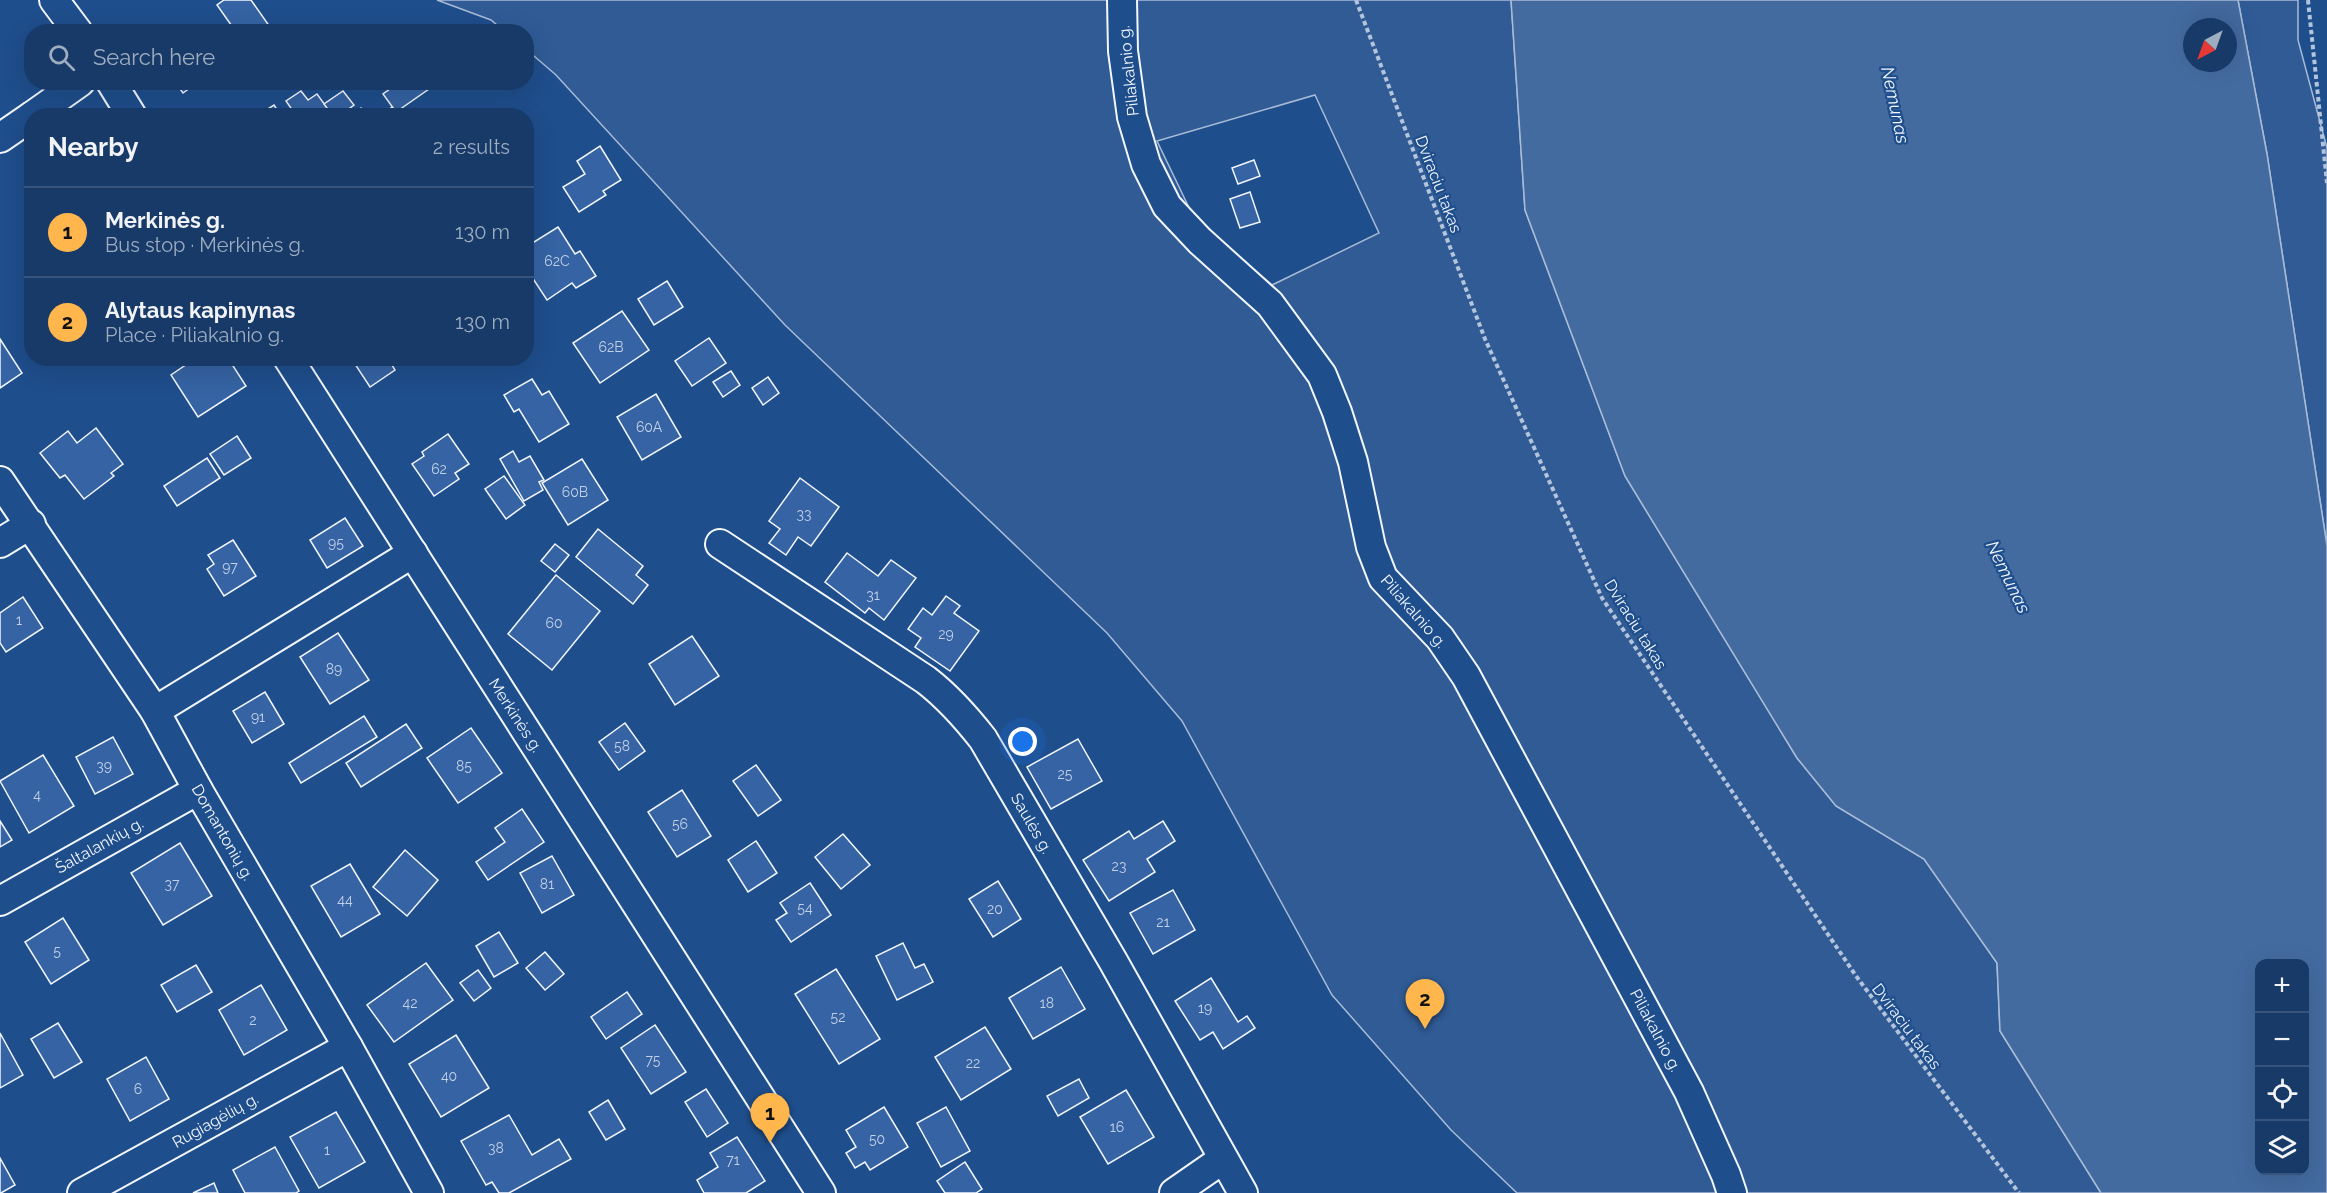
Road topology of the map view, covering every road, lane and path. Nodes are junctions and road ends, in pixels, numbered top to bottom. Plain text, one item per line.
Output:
1 (54, 0) edge
2 (1122, 0) edge
3 (1356, 0) edge
4 (2308, 0) edge
5 (72, 24) edge
6 (69, 90) edge
7 (116, 90) edge
8 (43, 108) edge
9 (127, 108) edge
10 (24, 122) edge
11 (0, 138) edge
12 (2327, 183) edge
13 (293, 366) edge
14 (0, 481) edge
15 (31, 524) junction
16 (0, 543) edge
17 (720, 544) dead end
18 (413, 553) junction
19 (155, 711) junction
20 (198, 790) junction
21 (0, 901) edge
22 (348, 1047) junction
23 (1223, 1159) junction
24 (82, 1193) edge
25 (429, 1193) edge
26 (821, 1193) edge
27 (1173, 1193) edge
28 (1243, 1193) edge
29 (1732, 1193) edge
30 (2019, 1193) edge

1 - 5 street
2 - 29 street, Piliakalnio g.
3 - 30 path, Dviraciu takas
4 - 12 path
6 - 8 street
7 - 9 street
10 - 11 street
13 - 18 street, Merkinės g.
14 - 15 street, Domantonių g.
15 - 16 street
15 - 19 street, Domantonių g.
17 - 23 street, Saulės g.
18 - 19 street
18 - 26 street, Merkinės g.
19 - 20 street, Domantonių g.
20 - 21 street, Šaltalankių g.
20 - 22 street, Domantonių g.
22 - 24 street, Rugiagėlių g.
22 - 25 street, Domantonių g.
23 - 27 street
23 - 28 street, Saulės g.

